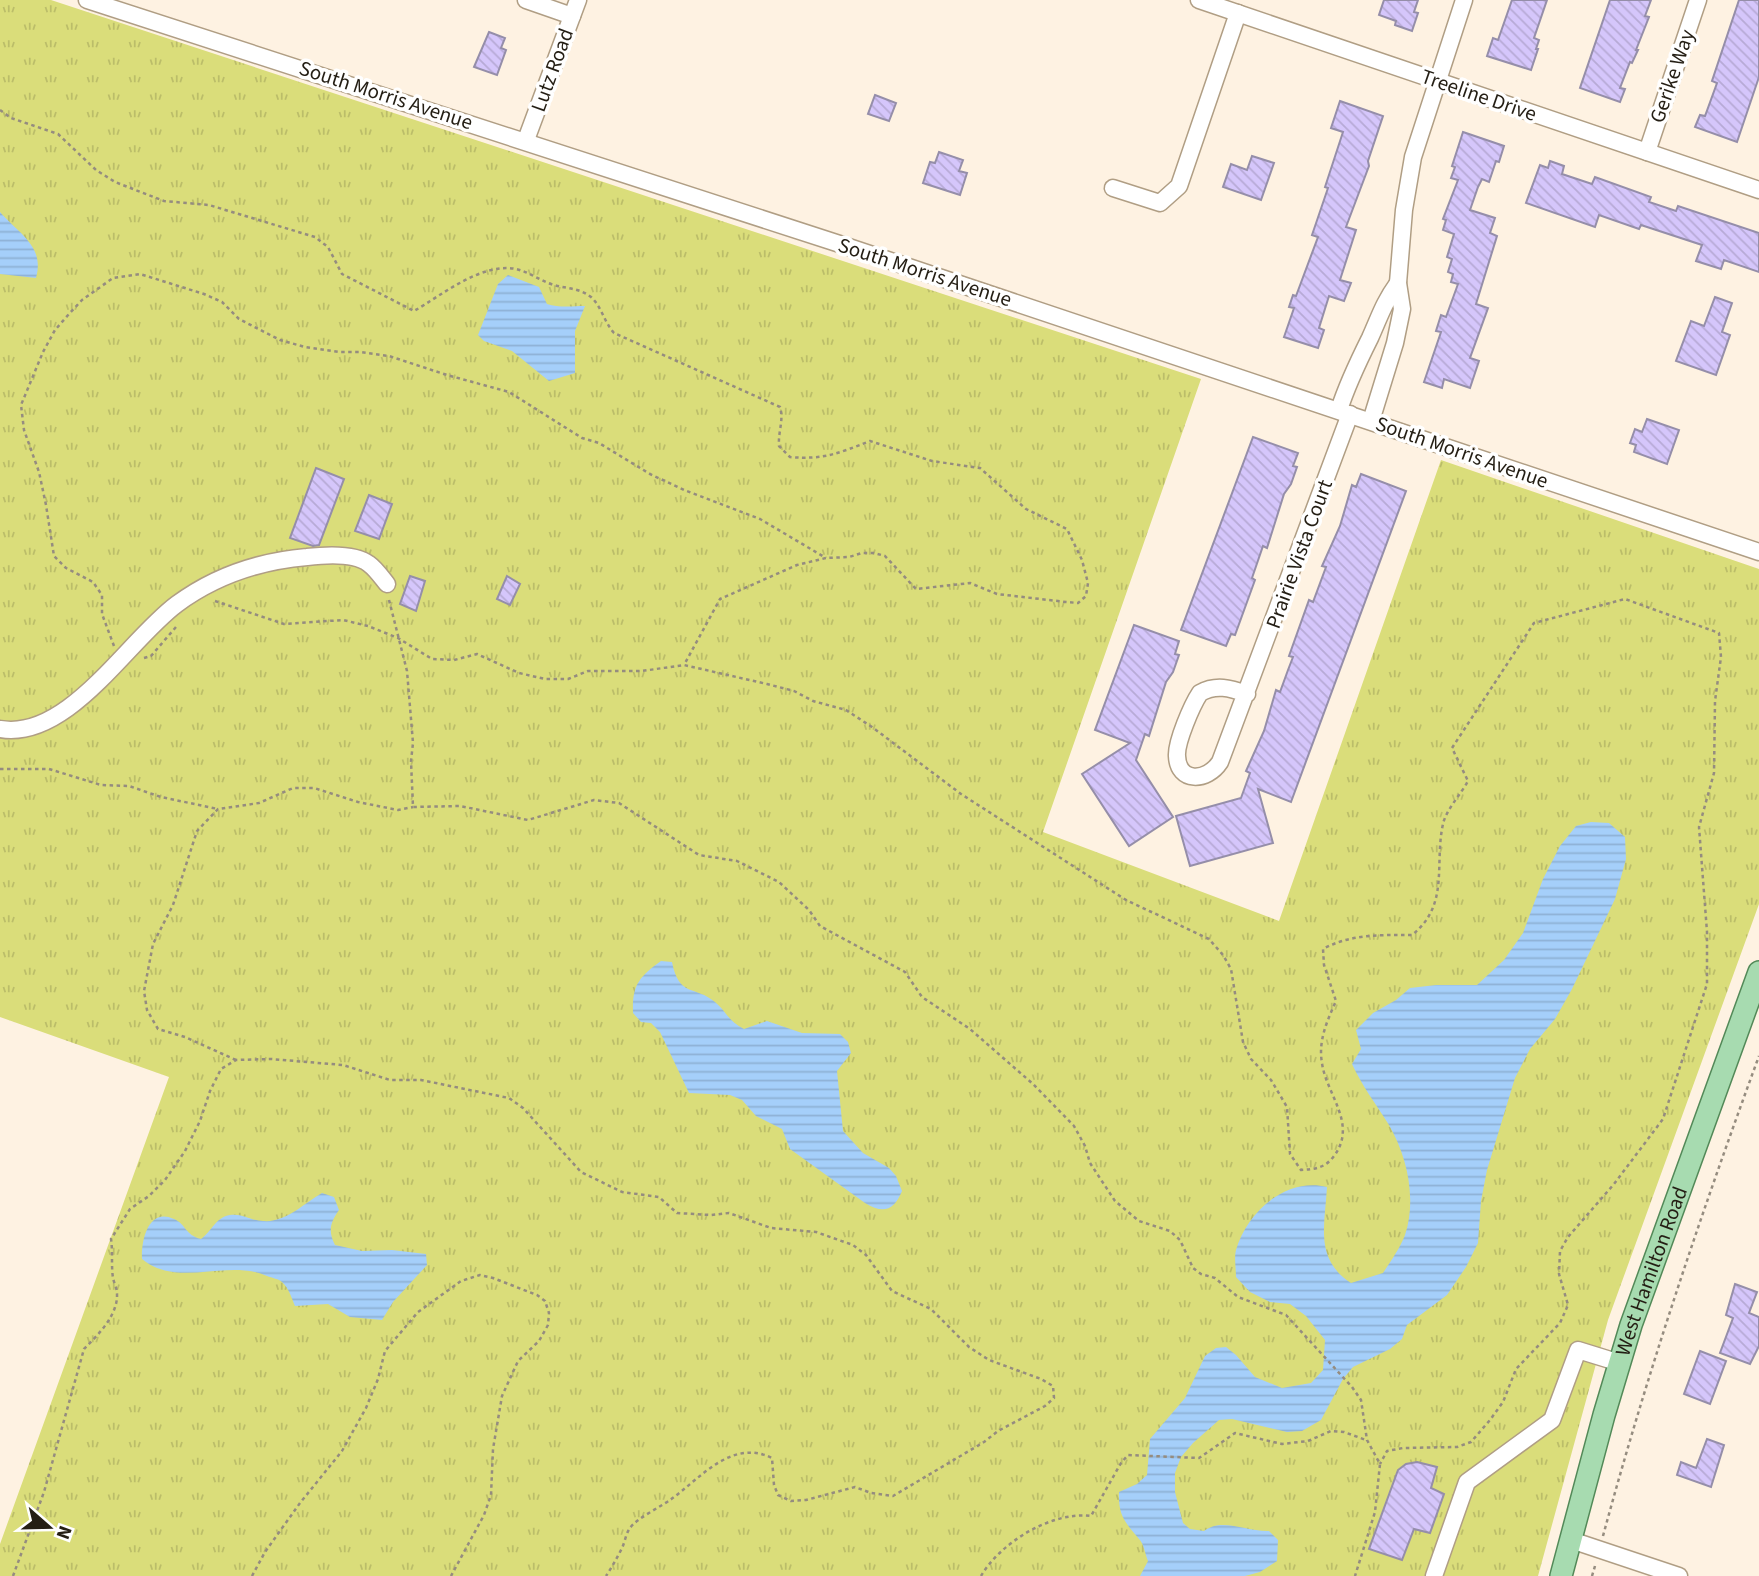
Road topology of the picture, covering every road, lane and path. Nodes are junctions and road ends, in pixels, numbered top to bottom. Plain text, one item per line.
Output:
1 (87, 0) edge
2 (526, 0) edge
3 (578, 0) edge
4 (1199, 0) edge
5 (1464, 0) edge
6 (1698, 0) edge
7 (1238, 13) junction
8 (572, 16) junction
9 (1436, 80) junction
10 (0, 110) edge
11 (526, 140) junction
12 (1647, 152) junction
13 (1113, 188) dead end
14 (1759, 190) edge
15 (1398, 283) junction
16 (1344, 412) junction
17 (1371, 421) junction
18 (1759, 552) edge
19 (826, 558) junction
20 (387, 584) joint
21 (209, 602) dead end
22 (178, 624) dead end
23 (398, 638) junction
24 (122, 657) junction
25 (684, 664) junction
26 (1247, 694) junction
27 (0, 729) edge
28 (0, 769) edge
29 (413, 807) junction
30 (218, 809) junction
31 (1759, 972) edge
32 (1759, 1056) edge
33 (236, 1060) junction
34 (1620, 1363) junction
35 (1367, 1440) junction
36 (1380, 1464) junction
37 (1571, 1540) junction
38 (1599, 1548) junction
39 (13, 1576) edge
40 (252, 1576) edge
41 (451, 1576) edge
42 (606, 1576) edge
43 (981, 1576) edge
44 (1355, 1576) edge
45 (1434, 1576) edge
46 (1561, 1576) edge
47 (1592, 1576) edge
48 (1679, 1576) edge

1 - 11 street, South Morris Avenue
2 - 8 street
3 - 8 street, Lutz Road
4 - 7 street, Treeline Drive
5 - 9 street
6 - 12 street, Gerike Way
7 - 9 street, Treeline Drive
7 - 13 street
8 - 11 street, Lutz Road
9 - 12 street, Treeline Drive
9 - 15 street
10 - 19 path
11 - 16 street, South Morris Avenue
12 - 14 street, Treeline Drive
15 - 16 street, Prairie Vista Court
15 - 17 street
16 - 17 street, South Morris Avenue
16 - 26 street, Prairie Vista Court
17 - 18 street, South Morris Avenue
19 - 24 path
19 - 25 path
20 - 23 path
20 - 24 street
21 - 23 path
22 - 24 path
23 - 25 path
23 - 29 path
24 - 27 street
25 - 36 path
26 - 26 street, Prairie Vista Court
28 - 30 path
29 - 30 path
29 - 35 path
30 - 33 path
31 - 34 main road, West Hamilton Road
32 - 38 path
33 - 39 path
33 - 42 path
34 - 37 main road, West Hamilton Road
34 - 45 street
35 - 36 path
35 - 43 path
36 - 44 path
37 - 38 street
37 - 46 main road, West Hamilton Road
38 - 47 path
38 - 48 street
40 - 41 path

